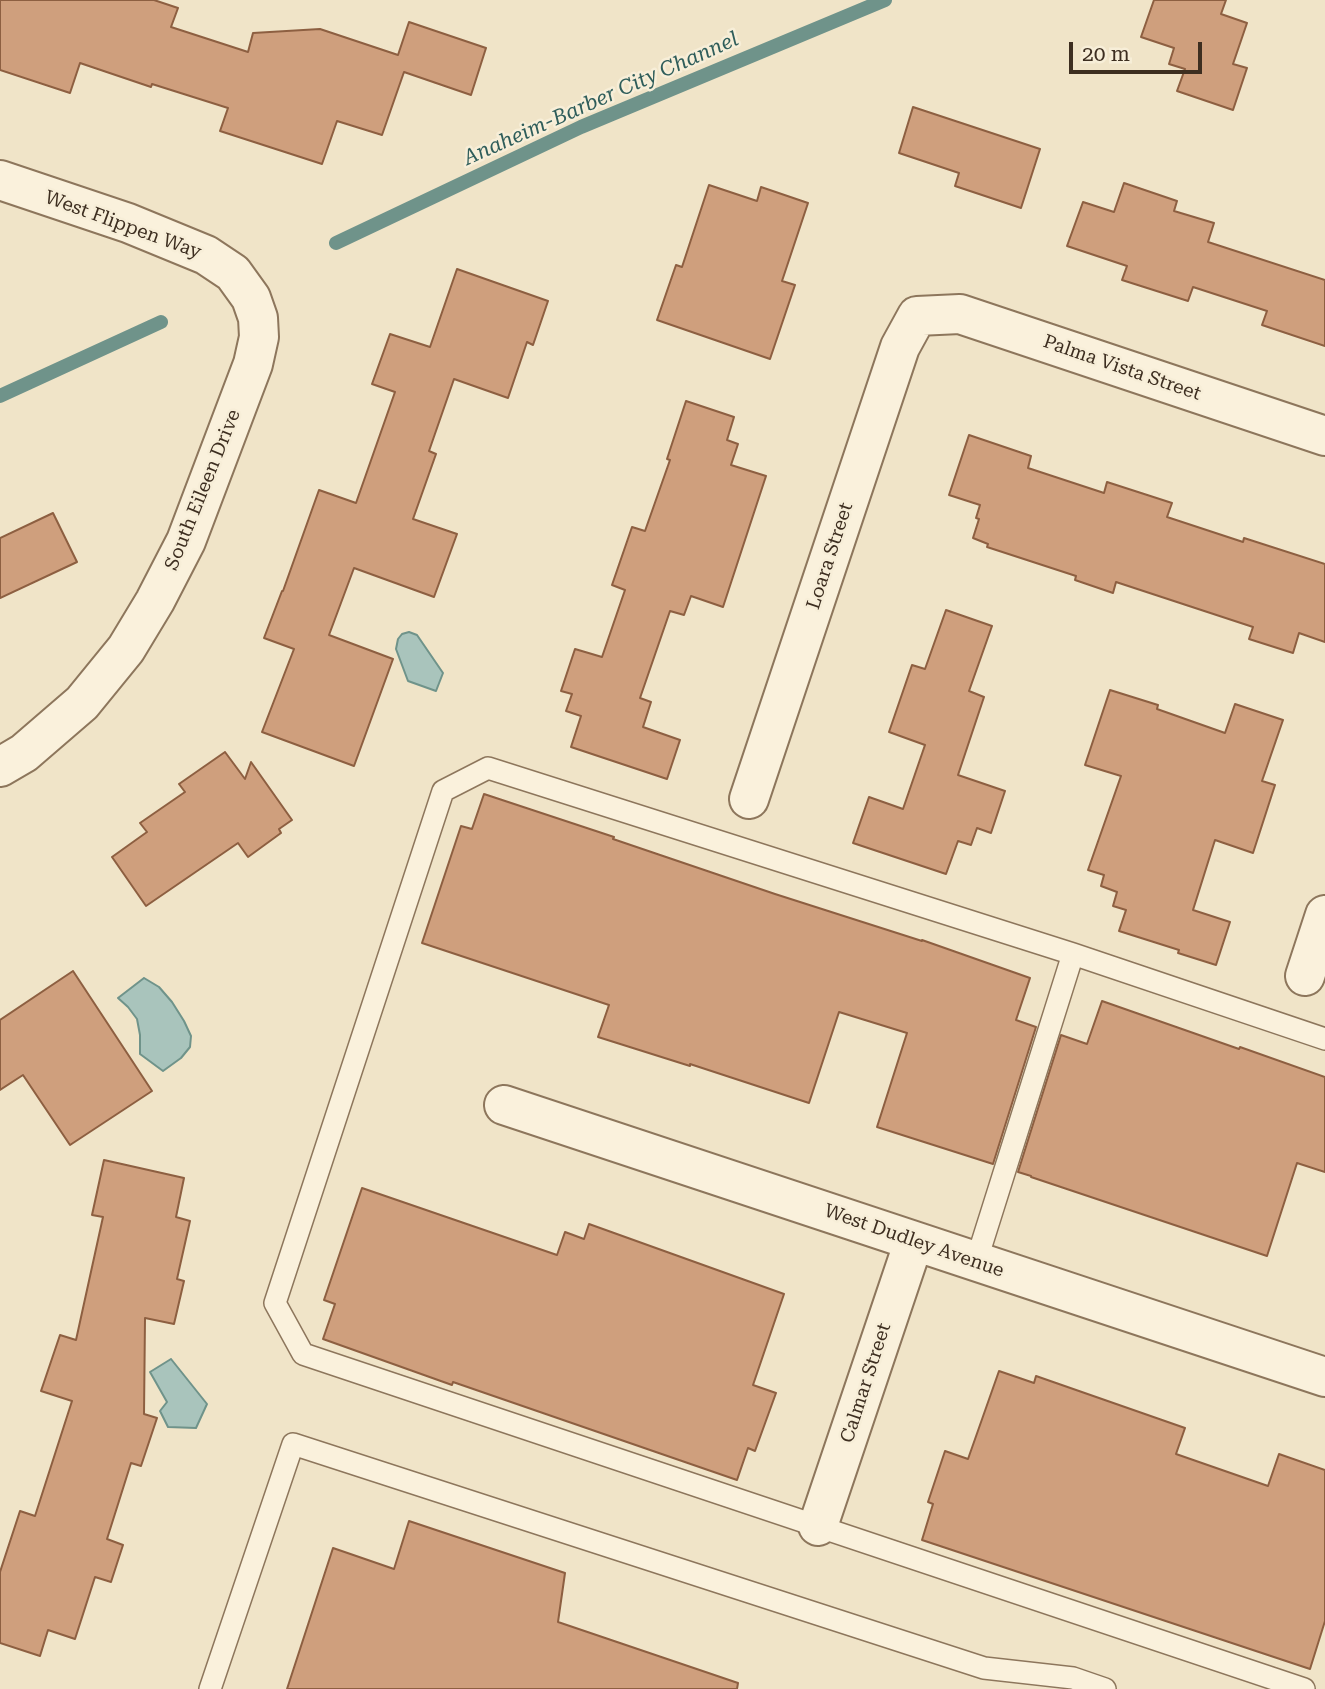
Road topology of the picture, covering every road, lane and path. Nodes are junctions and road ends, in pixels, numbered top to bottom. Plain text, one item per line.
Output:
1 (0, 180) edge
2 (917, 316) joint
3 (258, 318) joint
4 (1325, 436) edge
5 (0, 767) edge
6 (749, 799) dead end
7 (1325, 915) edge
8 (1073, 954) junction
9 (1305, 976) dead end
10 (1325, 1039) edge
11 (504, 1105) dead end
12 (914, 1241) junction
13 (976, 1262) junction
14 (1325, 1377) edge
15 (818, 1526) junction
16 (210, 1689) edge
17 (1105, 1689) edge
18 (1304, 1689) edge

1 - 3 street, West Flippen Way
2 - 4 street, Palma Vista Street
2 - 6 street, Loara Street
3 - 5 street, South Eileen Drive
7 - 9 street
8 - 10 lane
8 - 13 lane
8 - 15 lane
11 - 12 street, West Dudley Avenue
12 - 13 street, West Dudley Avenue
12 - 15 street, Calmar Street
13 - 14 street, West Dudley Avenue
15 - 18 lane
16 - 17 lane

